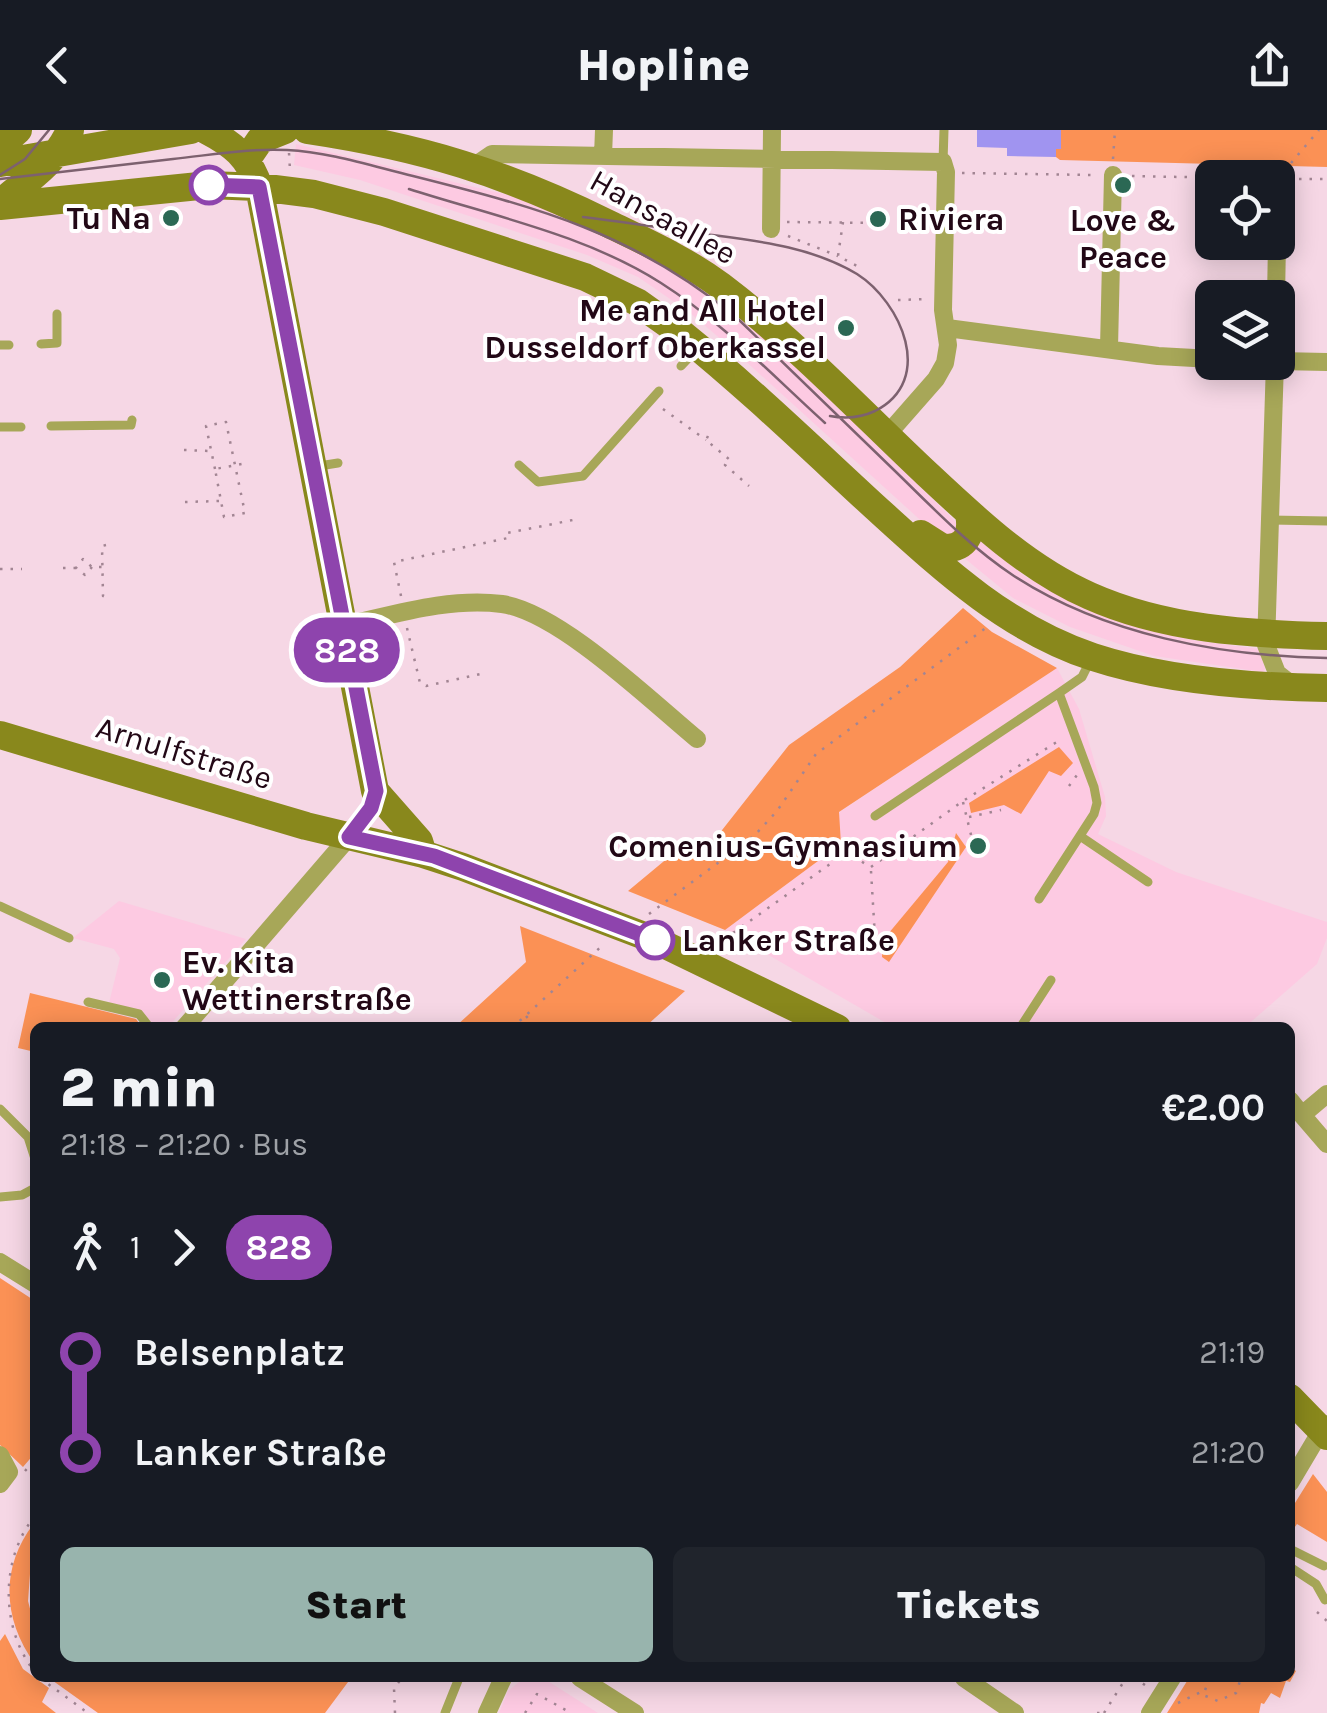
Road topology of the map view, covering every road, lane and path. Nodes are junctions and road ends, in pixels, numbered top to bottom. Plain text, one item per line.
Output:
1 (18, 130) edge
2 (191, 130) edge
3 (206, 130) edge
4 (604, 130) edge
5 (772, 130) edge
6 (944, 130) edge
7 (1115, 130) edge
8 (1319, 130) edge
9 (294, 137) edge
10 (64, 142) edge
11 (0, 146) edge
12 (603, 156) junction
13 (772, 157) junction
14 (247, 158) junction
15 (1294, 160) edge
16 (0, 163) edge
17 (473, 166) junction
18 (944, 167) junction
19 (1113, 175) junction
20 (1195, 177) edge
21 (1295, 179) edge
22 (1327, 180) edge
23 (259, 187) junction
24 (291, 191) junction
25 (0, 205) edge
26 (843, 222) junction
27 (883, 223) dead end
28 (771, 225) junction
29 (838, 256) junction
30 (858, 267) dead end
31 (943, 298) junction
32 (898, 300) dead end
33 (57, 314) dead end
34 (947, 328) junction
35 (41, 344) dead end
36 (1109, 348) junction
37 (1195, 357) edge
38 (1295, 362) edge
39 (1327, 362) edge
40 (1275, 380) edge
41 (659, 391) dead end
42 (658, 405) dead end
43 (132, 420) dead end
44 (20, 426) dead end
45 (52, 426) dead end
46 (0, 427) edge
47 (886, 436) junction
48 (184, 450) dead end
49 (211, 451) junction
50 (246, 463) dead end
51 (518, 464) dead end
52 (236, 465) junction
53 (215, 470) junction
54 (749, 486) dead end
55 (221, 500) junction
56 (185, 502) dead end
57 (970, 514) junction
58 (572, 520) dead end
59 (1270, 520) junction
60 (1327, 521) edge
61 (901, 530) junction
62 (106, 545) dead end
63 (102, 558) junction
64 (108, 558) dead end
65 (102, 566) junction
66 (92, 567) junction
67 (22, 568) dead end
68 (63, 568) dead end
69 (76, 568) junction
70 (0, 569) edge
71 (102, 583) junction
72 (108, 583) dead end
73 (106, 596) dead end
74 (404, 613) junction
75 (342, 626) junction
76 (986, 628) dead end
77 (1267, 633) junction
78 (1327, 636) edge
79 (1092, 657) junction
80 (485, 674) dead end
81 (1296, 687) junction
82 (1327, 688) edge
83 (1060, 694) junction
84 (1074, 731) junction
85 (0, 735) edge
86 (697, 739) dead end
87 (376, 791) junction
88 (963, 801) junction
89 (1001, 810) dead end
90 (875, 816) dead end
91 (966, 817) junction
92 (1080, 836) junction
93 (349, 837) junction
94 (972, 839) dead end
95 (424, 854) junction
96 (871, 868) junction
97 (1148, 882) dead end
98 (1039, 899) dead end
99 (0, 906) edge
100 (628, 928) junction
101 (69, 938) dead end
102 (876, 954) dead end
103 (706, 962) junction
104 (1051, 980) dead end
105 (88, 1002) dead end
106 (526, 1015) junction
107 (145, 1022) edge
108 (189, 1022) edge
109 (518, 1022) edge
110 (532, 1022) edge
111 (825, 1022) edge
112 (1024, 1022) edge
113 (1327, 1094) edge
114 (1296, 1107) edge
115 (0, 1109) edge
116 (30, 1144) edge
117 (1327, 1144) edge
118 (30, 1191) edge
119 (0, 1197) edge
120 (0, 1262) edge
121 (30, 1281) edge
122 (1295, 1403) edge
123 (1325, 1435) edge
124 (1295, 1476) edge
125 (30, 1521) edge
126 (1295, 1552) edge
127 (1324, 1566) dead end
128 (1295, 1570) edge
129 (1325, 1600) edge
130 (30, 1665) edge
131 (45, 1682) edge
132 (399, 1682) edge
133 (457, 1682) edge
134 (500, 1682) edge
135 (586, 1682) edge
136 (976, 1682) edge
137 (1123, 1682) edge
138 (1169, 1682) edge
139 (1208, 1682) edge
140 (1240, 1682) edge
141 (1203, 1691) junction
142 (1161, 1695) junction
143 (88, 1713) edge
144 (395, 1713) edge
145 (445, 1713) edge
146 (487, 1713) edge
147 (525, 1713) edge
148 (570, 1713) edge
149 (635, 1713) edge
150 (1015, 1713) edge
151 (1101, 1713) edge
152 (1150, 1713) edge

1 - 11 street
2 - 10 street
3 - 14 street
4 - 12 street
5 - 13 street
6 - 18 lane
7 - 19 path
8 - 15 path
9 - 14 street
9 - 17 street, Hansaallee
9 - 24 path
10 - 16 street
10 - 25 street
12 - 13 street
12 - 17 street
13 - 18 street
13 - 28 street
14 - 23 street
17 - 47 street, Hansaallee
18 - 19 path
18 - 31 street
19 - 20 path
19 - 36 street
21 - 22 path
23 - 24 street
23 - 25 street
23 - 75 street
24 - 61 street
26 - 27 path
26 - 28 path
26 - 29 path
28 - 29 path
29 - 30 path
31 - 32 path
31 - 34 street
33 - 35 lane
34 - 36 street
34 - 47 street
36 - 37 street
38 - 39 street
40 - 59 street
41 - 51 lane
42 - 54 path
43 - 45 lane
44 - 46 lane
47 - 57 street, Hansaallee
48 - 49 path
49 - 52 path
49 - 53 path
50 - 52 path
52 - 53 path
52 - 55 path
53 - 55 path
55 - 56 path
57 - 61 street
57 - 77 street, Hansaallee
58 - 74 path
59 - 60 lane
59 - 77 street
61 - 79 street
62 - 63 path
63 - 64 path
63 - 65 path
65 - 66 path
65 - 71 path
66 - 69 path
66 - 69 path
67 - 70 path
68 - 69 path
71 - 72 path
71 - 73 path
74 - 75 street
74 - 80 path
74 - 86 street
75 - 87 street
76 - 100 path
77 - 78 street, Hansaallee
77 - 81 street
79 - 81 street
79 - 83 lane
81 - 82 street
83 - 84 lane
83 - 90 lane
84 - 88 path
84 - 92 lane
85 - 93 street, Arnulfstraße
87 - 93 street
87 - 95 street
88 - 91 path
88 - 96 path
89 - 91 path
91 - 94 path
92 - 97 lane
92 - 98 lane
93 - 95 street, Arnulfstraße
93 - 108 street
95 - 100 street, Arnulfstraße
96 - 102 path
96 - 103 path
99 - 101 lane
100 - 103 street, Arnulfstraße
100 - 106 path
103 - 111 street, Arnulfstraße
104 - 112 lane
105 - 107 lane
106 - 109 path
106 - 110 path
113 - 114 street
114 - 117 street
115 - 116 lane
118 - 119 lane
120 - 121 street
122 - 123 street
123 - 124 street
125 - 130 path
126 - 127 lane
128 - 129 lane
131 - 143 path
132 - 144 path
133 - 145 lane
134 - 146 street
135 - 149 street
136 - 150 street
137 - 151 path
138 - 142 street
139 - 141 path
140 - 141 path
141 - 142 path
142 - 152 street
147 - 148 path

